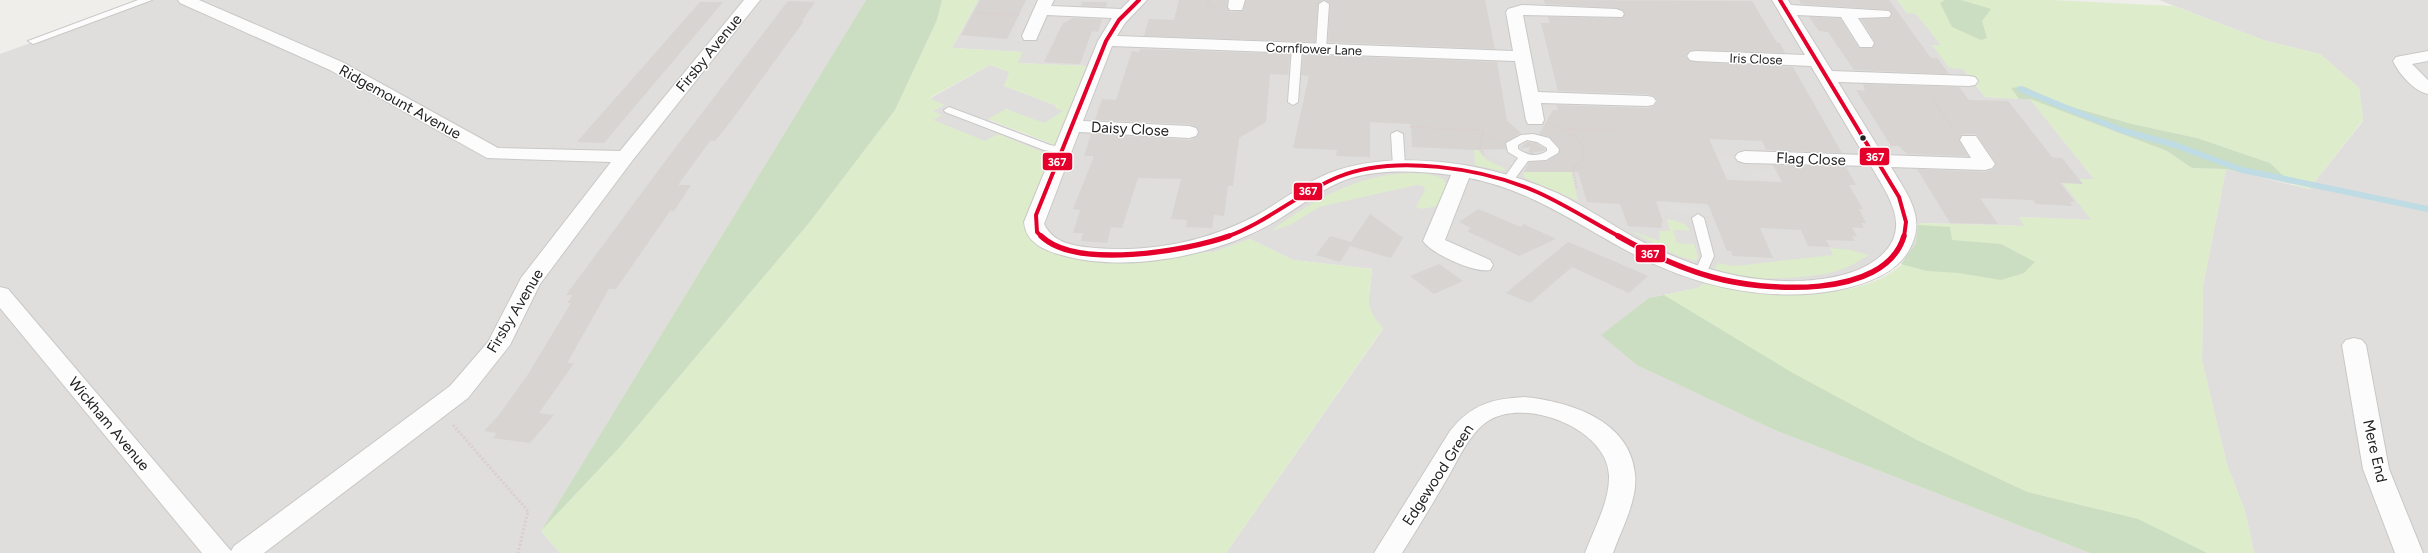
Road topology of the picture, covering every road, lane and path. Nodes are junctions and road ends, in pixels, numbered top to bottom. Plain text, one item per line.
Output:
1 (147, 0) edge
2 (186, 0) edge
3 (752, 0) edge
4 (1139, 0) edge
5 (1324, 4) dead end
6 (1784, 5) edge
7 (1042, 8) edge
8 (1846, 12) junction
9 (976, 13) dead end
10 (1124, 14) junction
11 (1616, 14) dead end
12 (1883, 14) dead end
13 (1030, 36) dead end
14 (33, 41) dead end
15 (1106, 41) junction
16 (1866, 43) dead end
17 (1297, 48) junction
18 (1322, 49) junction
19 (1522, 56) junction
20 (1696, 56) dead end
21 (2428, 56) edge
22 (1822, 68) junction
23 (1919, 80) junction
24 (1969, 82) dead end
25 (2428, 89) edge
26 (1531, 97) junction
27 (1647, 101) dead end
28 (1293, 102) dead end
29 (949, 110) dead end
30 (1535, 120) dead end
31 (1072, 126) junction
32 (1564, 129) dead end
33 (1618, 130) dead end
34 (1189, 132) dead end
35 (1397, 134) joint
36 (1482, 135) dead end
37 (1970, 140) joint
38 (1061, 150) junction
39 (625, 157) junction
40 (1525, 157) dead end
41 (1745, 157) dead end
42 (1877, 161) junction
43 (1399, 166) junction
44 (1462, 171) junction
45 (1507, 182) junction
46 (1698, 218) dead end
47 (1482, 265) dead end
48 (1699, 276) junction
49 (0, 294) edge
50 (2354, 345) dead end
51 (438, 408) junction
52 (218, 553) edge
53 (244, 553) edge
54 (518, 553) edge
55 (1389, 553) edge
56 (1600, 553) edge
57 (2409, 553) edge

1 - 14 lane
2 - 39 street, Ridgemount Avenue
3 - 39 street, Firsby Avenue
4 - 10 street
5 - 18 lane
6 - 8 street
6 - 22 street
7 - 9 path
7 - 10 street
7 - 13 street
8 - 12 street
8 - 16 street
10 - 15 street
11 - 19 street
15 - 17 street, Cornflower Lane
15 - 31 street
17 - 18 street, Cornflower Lane
17 - 28 lane
18 - 19 street, Cornflower Lane
19 - 26 street
20 - 22 street, Iris Close
21 - 25 street
22 - 23 street, Iris Close
22 - 42 street
23 - 24 street, Iris Close
23 - 37 path
26 - 27 street
26 - 30 street
29 - 38 lane
31 - 34 street, Daisy Close
31 - 38 street
32 - 33 path
35 - 36 path
35 - 43 lane
37 - 42 street, Flag Close
38 - 43 street
39 - 51 street, Firsby Avenue
40 - 45 lane
41 - 42 street, Flag Close
42 - 48 street
43 - 44 street
44 - 45 street
44 - 47 street
45 - 48 street
46 - 48 lane
49 - 52 street, Wickham Avenue
50 - 57 street, Mere End
51 - 53 street, Firsby Avenue
51 - 54 path
55 - 56 street, Edgewood Green

